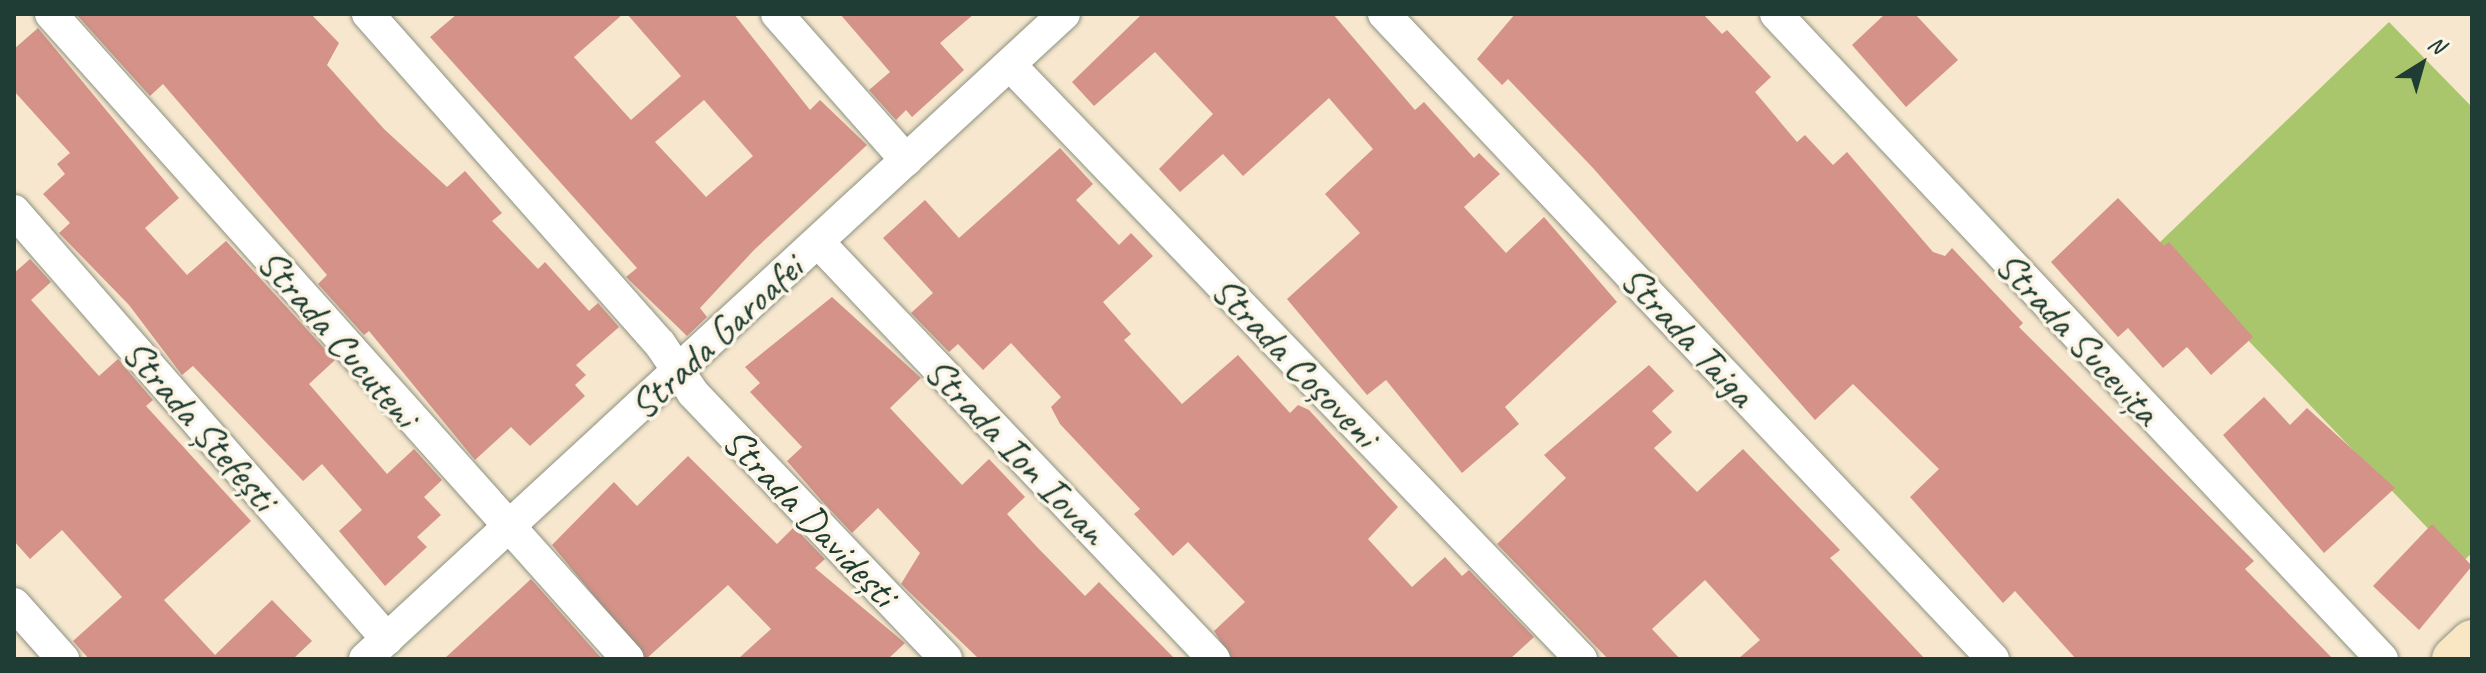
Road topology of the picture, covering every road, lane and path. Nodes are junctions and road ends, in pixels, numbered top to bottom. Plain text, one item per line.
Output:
1 (51, 14) edge
2 (368, 14) edge
3 (777, 14) edge
4 (1064, 14) edge
5 (1384, 14) edge
6 (1776, 14) edge
7 (1010, 65) junction
8 (906, 160) junction
9 (14, 211) edge
10 (818, 242) junction
11 (679, 371) junction
12 (508, 531) junction
13 (14, 604) edge
14 (2472, 642) edge
15 (376, 649) edge
16 (63, 659) edge
17 (628, 659) edge
18 (946, 659) edge
19 (1214, 659) edge
20 (1581, 659) edge
21 (1993, 659) edge
22 (2382, 659) edge
23 (2454, 659) edge

1 - 12 street, Strada Cucuteni
2 - 11 street, Strada Davidești
3 - 8 street
4 - 7 street, Strada Garoafei
5 - 21 street, Strada Taiga
6 - 22 street, Strada Sucevița
7 - 8 street, Strada Garoafei
7 - 20 street, Strada Coșoveni
8 - 10 street, Strada Garoafei
9 - 15 street, Strada Ștefești
10 - 11 street, Strada Garoafei
10 - 19 street, Strada Ion Iovan
11 - 12 street, Strada Garoafei
11 - 18 street, Strada Davidești
12 - 15 street, Strada Garoafei
12 - 17 street, Strada Cucuteni
13 - 16 street
14 - 23 street

